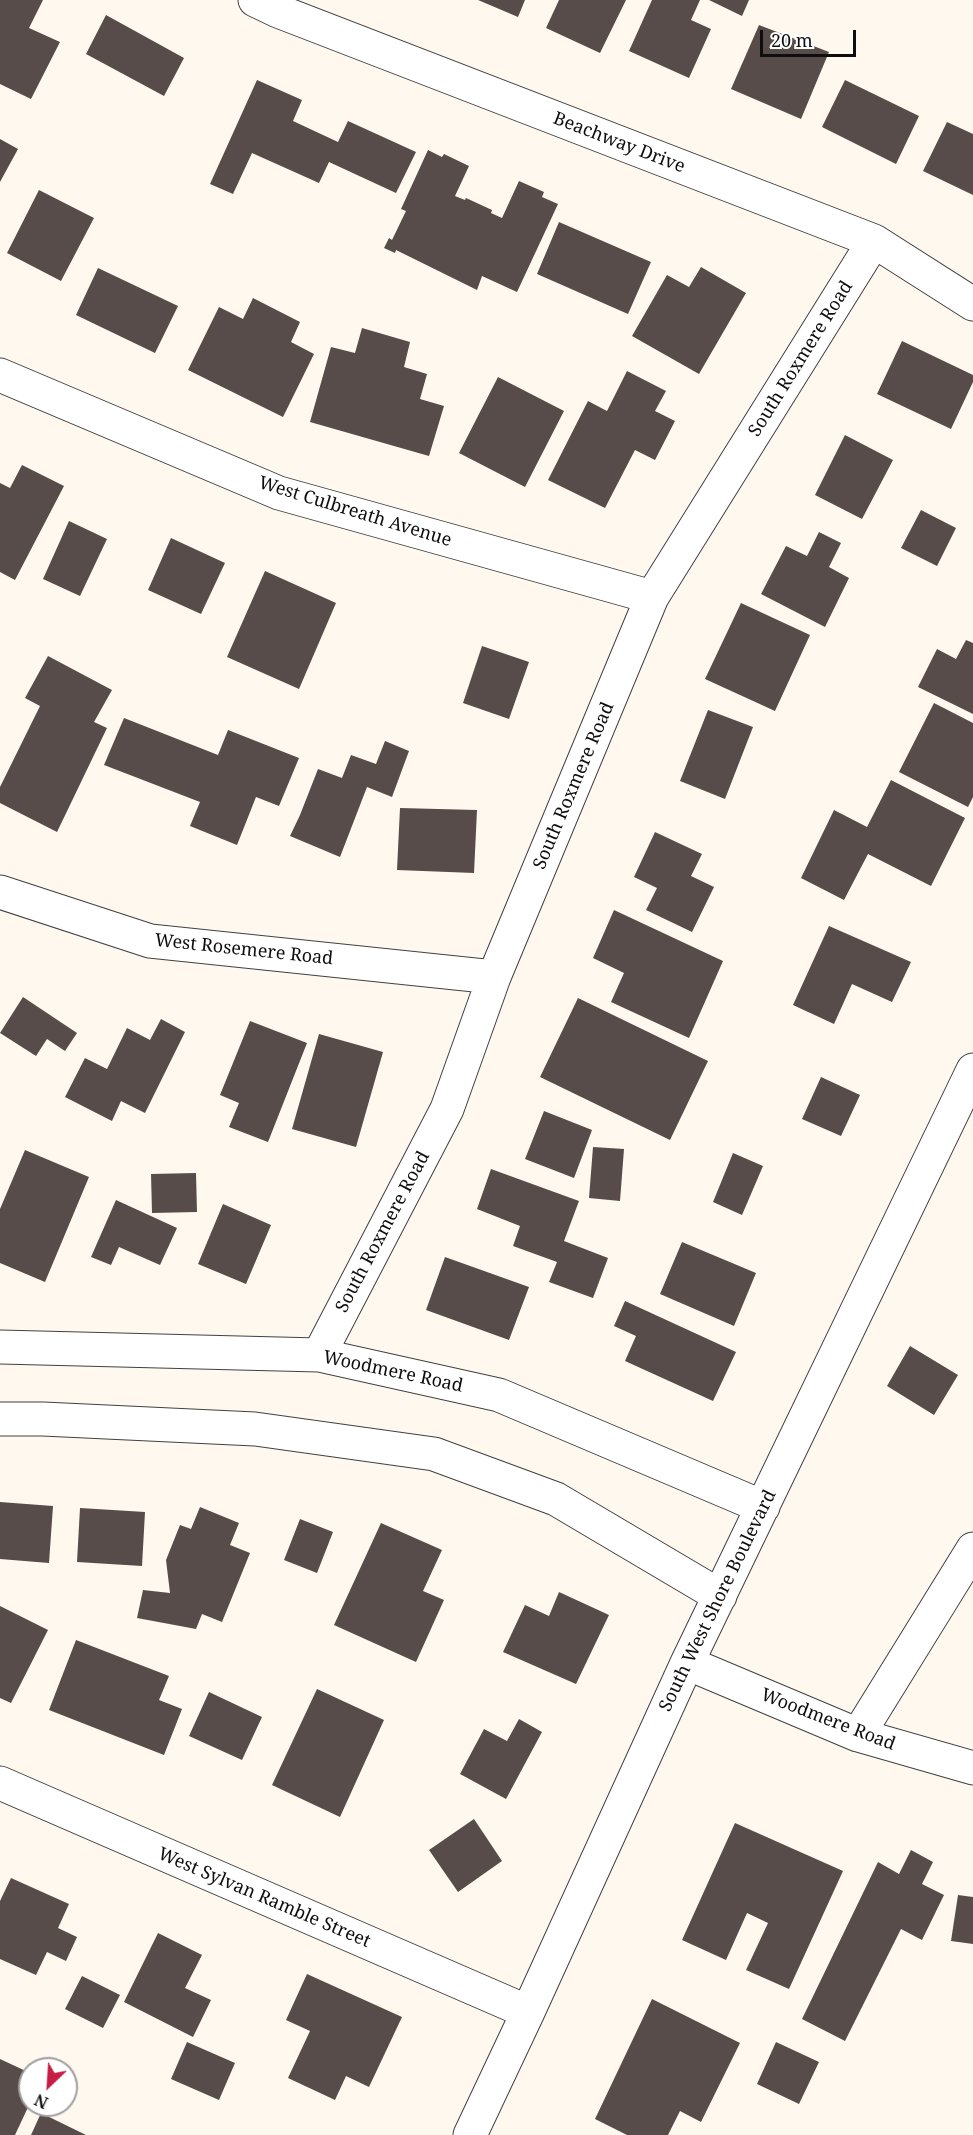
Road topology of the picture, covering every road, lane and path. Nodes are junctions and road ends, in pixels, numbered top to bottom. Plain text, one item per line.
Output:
1 (255, 0) edge
2 (874, 242) junction
3 (973, 304) edge
4 (0, 375) edge
5 (652, 597) junction
6 (0, 892) edge
7 (494, 977) junction
8 (973, 1070) edge
9 (0, 1347) edge
10 (319, 1355) junction
11 (0, 1419) edge
12 (763, 1507) junction
13 (973, 1549) edge
14 (720, 1596) junction
15 (687, 1663) junction
16 (858, 1735) junction
17 (973, 1768) edge
18 (0, 1783) edge
19 (528, 2012) junction
20 (470, 2135) edge

1 - 2 street, Beachway Drive
2 - 3 street, Beachway Drive
2 - 5 street, South Roxmere Road
4 - 5 street, West Culbreath Avenue
5 - 7 street, South Roxmere Road
6 - 7 street, West Rosemere Road
7 - 10 street, South Roxmere Road
8 - 12 street, South West Shore Boulevard
9 - 10 street, Woodmere Road
10 - 12 street, Woodmere Road
11 - 14 street
12 - 14 street, South West Shore Boulevard
13 - 16 street
14 - 15 street, South West Shore Boulevard
15 - 16 street, Woodmere Road
15 - 19 street, South West Shore Boulevard
16 - 17 street, Woodmere Road
18 - 19 street, West Sylvan Ramble Street
19 - 20 street, South West Shore Boulevard

